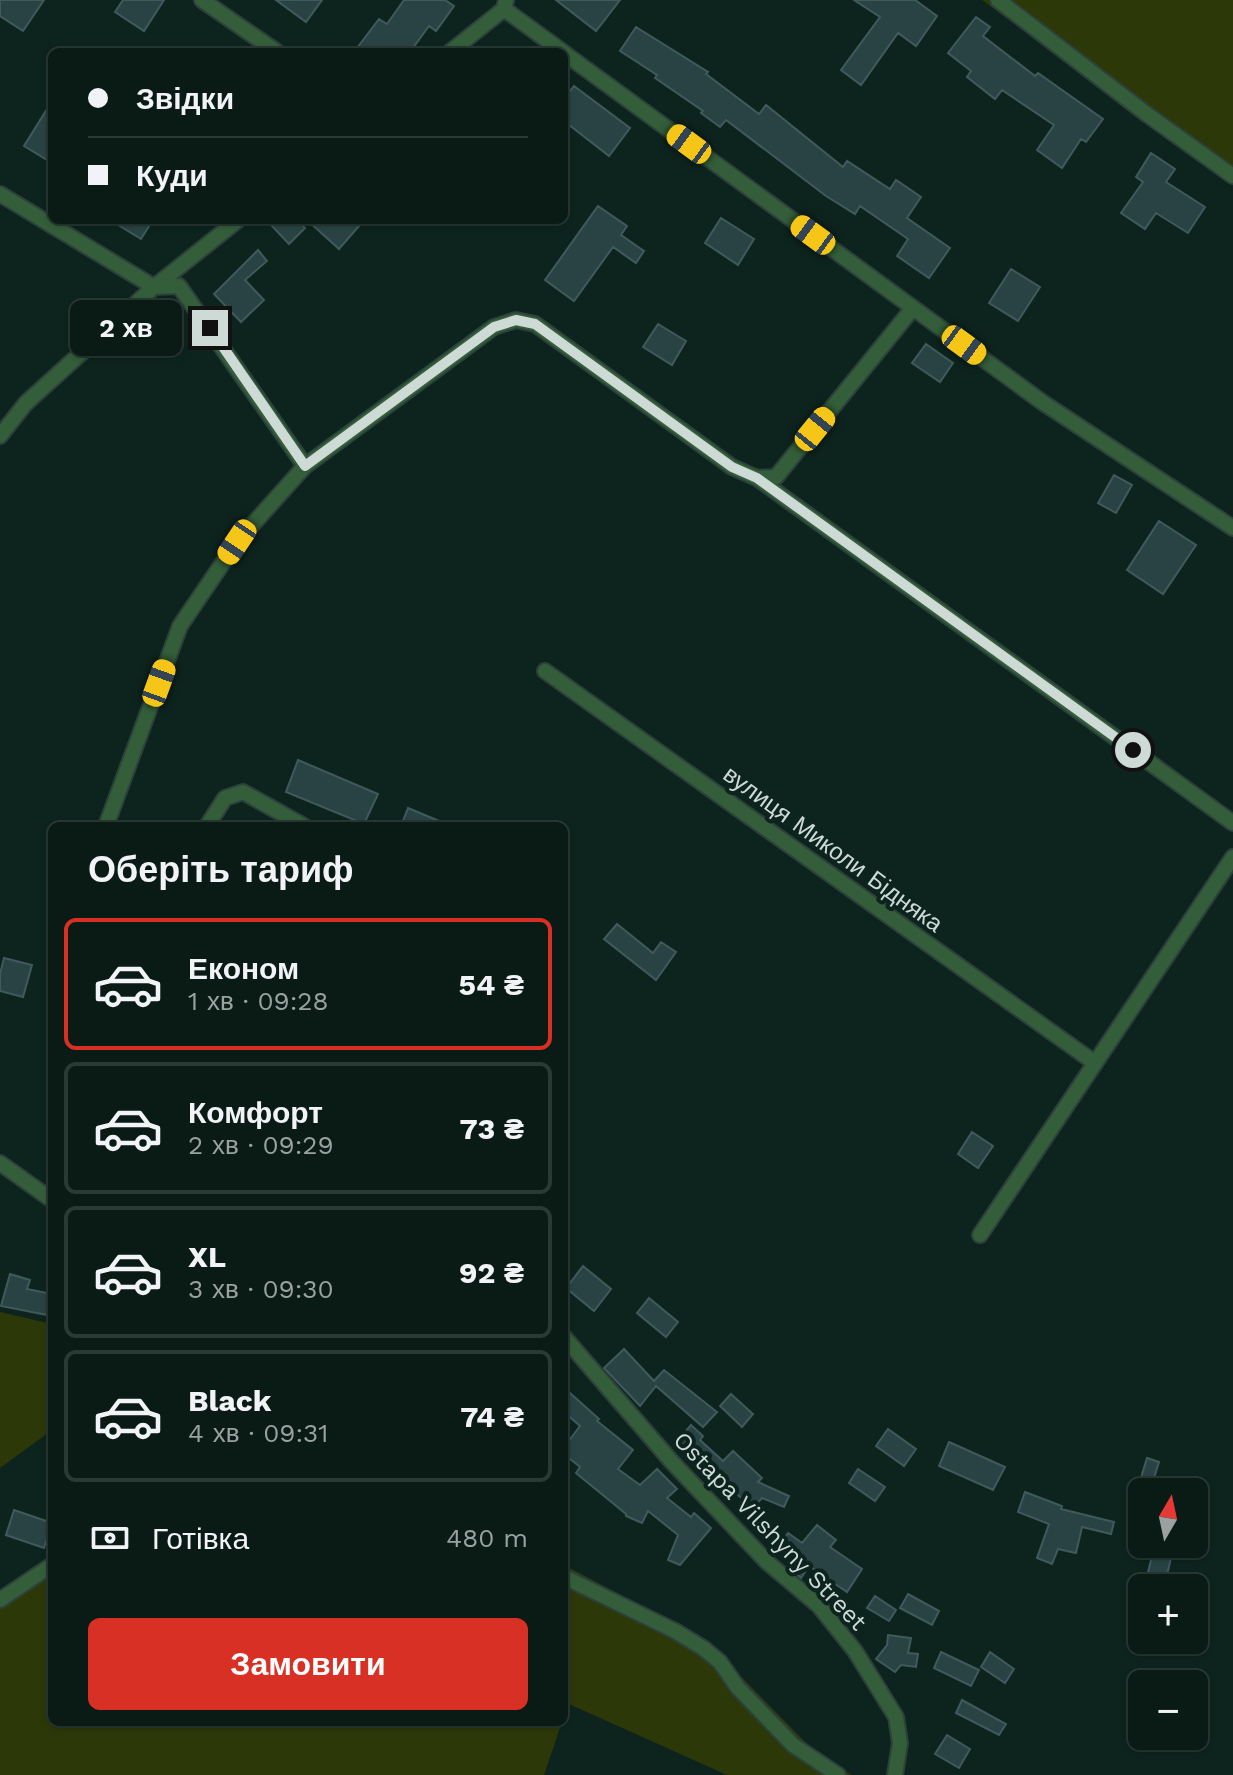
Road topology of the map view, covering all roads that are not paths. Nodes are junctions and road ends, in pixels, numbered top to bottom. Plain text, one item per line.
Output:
1 (202, 0) edge
2 (998, 0) edge
3 (505, 4) edge
4 (271, 48) edge
5 (455, 48) edge
6 (558, 48) edge
7 (568, 56) edge
8 (1233, 176) edge
9 (0, 194) edge
10 (48, 223) edge
11 (50, 224) edge
12 (233, 224) edge
13 (154, 287) junction
14 (913, 308) junction
15 (0, 436) edge
16 (305, 466) junction
17 (757, 478) junction
18 (1233, 528) edge
19 (545, 671) dead end
20 (107, 822) edge
21 (210, 822) edge
22 (297, 822) edge
23 (1233, 823) edge
24 (1233, 857) edge
25 (1095, 1063) junction
26 (0, 1163) edge
27 (48, 1197) edge
28 (980, 1235) dead end
29 (568, 1342) edge
30 (48, 1568) edge
31 (568, 1579) edge
32 (0, 1600) edge
33 (838, 1775) edge
34 (895, 1775) edge

1 - 4 street
2 - 8 street
3 - 5 street
3 - 6 street
7 - 14 street
9 - 10 street
11 - 13 street
12 - 13 street
13 - 15 street
13 - 16 street
14 - 17 street
14 - 18 street
16 - 17 street
16 - 20 street
17 - 23 street
19 - 25 street, вулиця Миколи Бідняка
21 - 22 street
24 - 25 street
25 - 28 street
26 - 27 street
29 - 34 street, Ostapa Vilshyny Street
30 - 32 street
31 - 33 street

